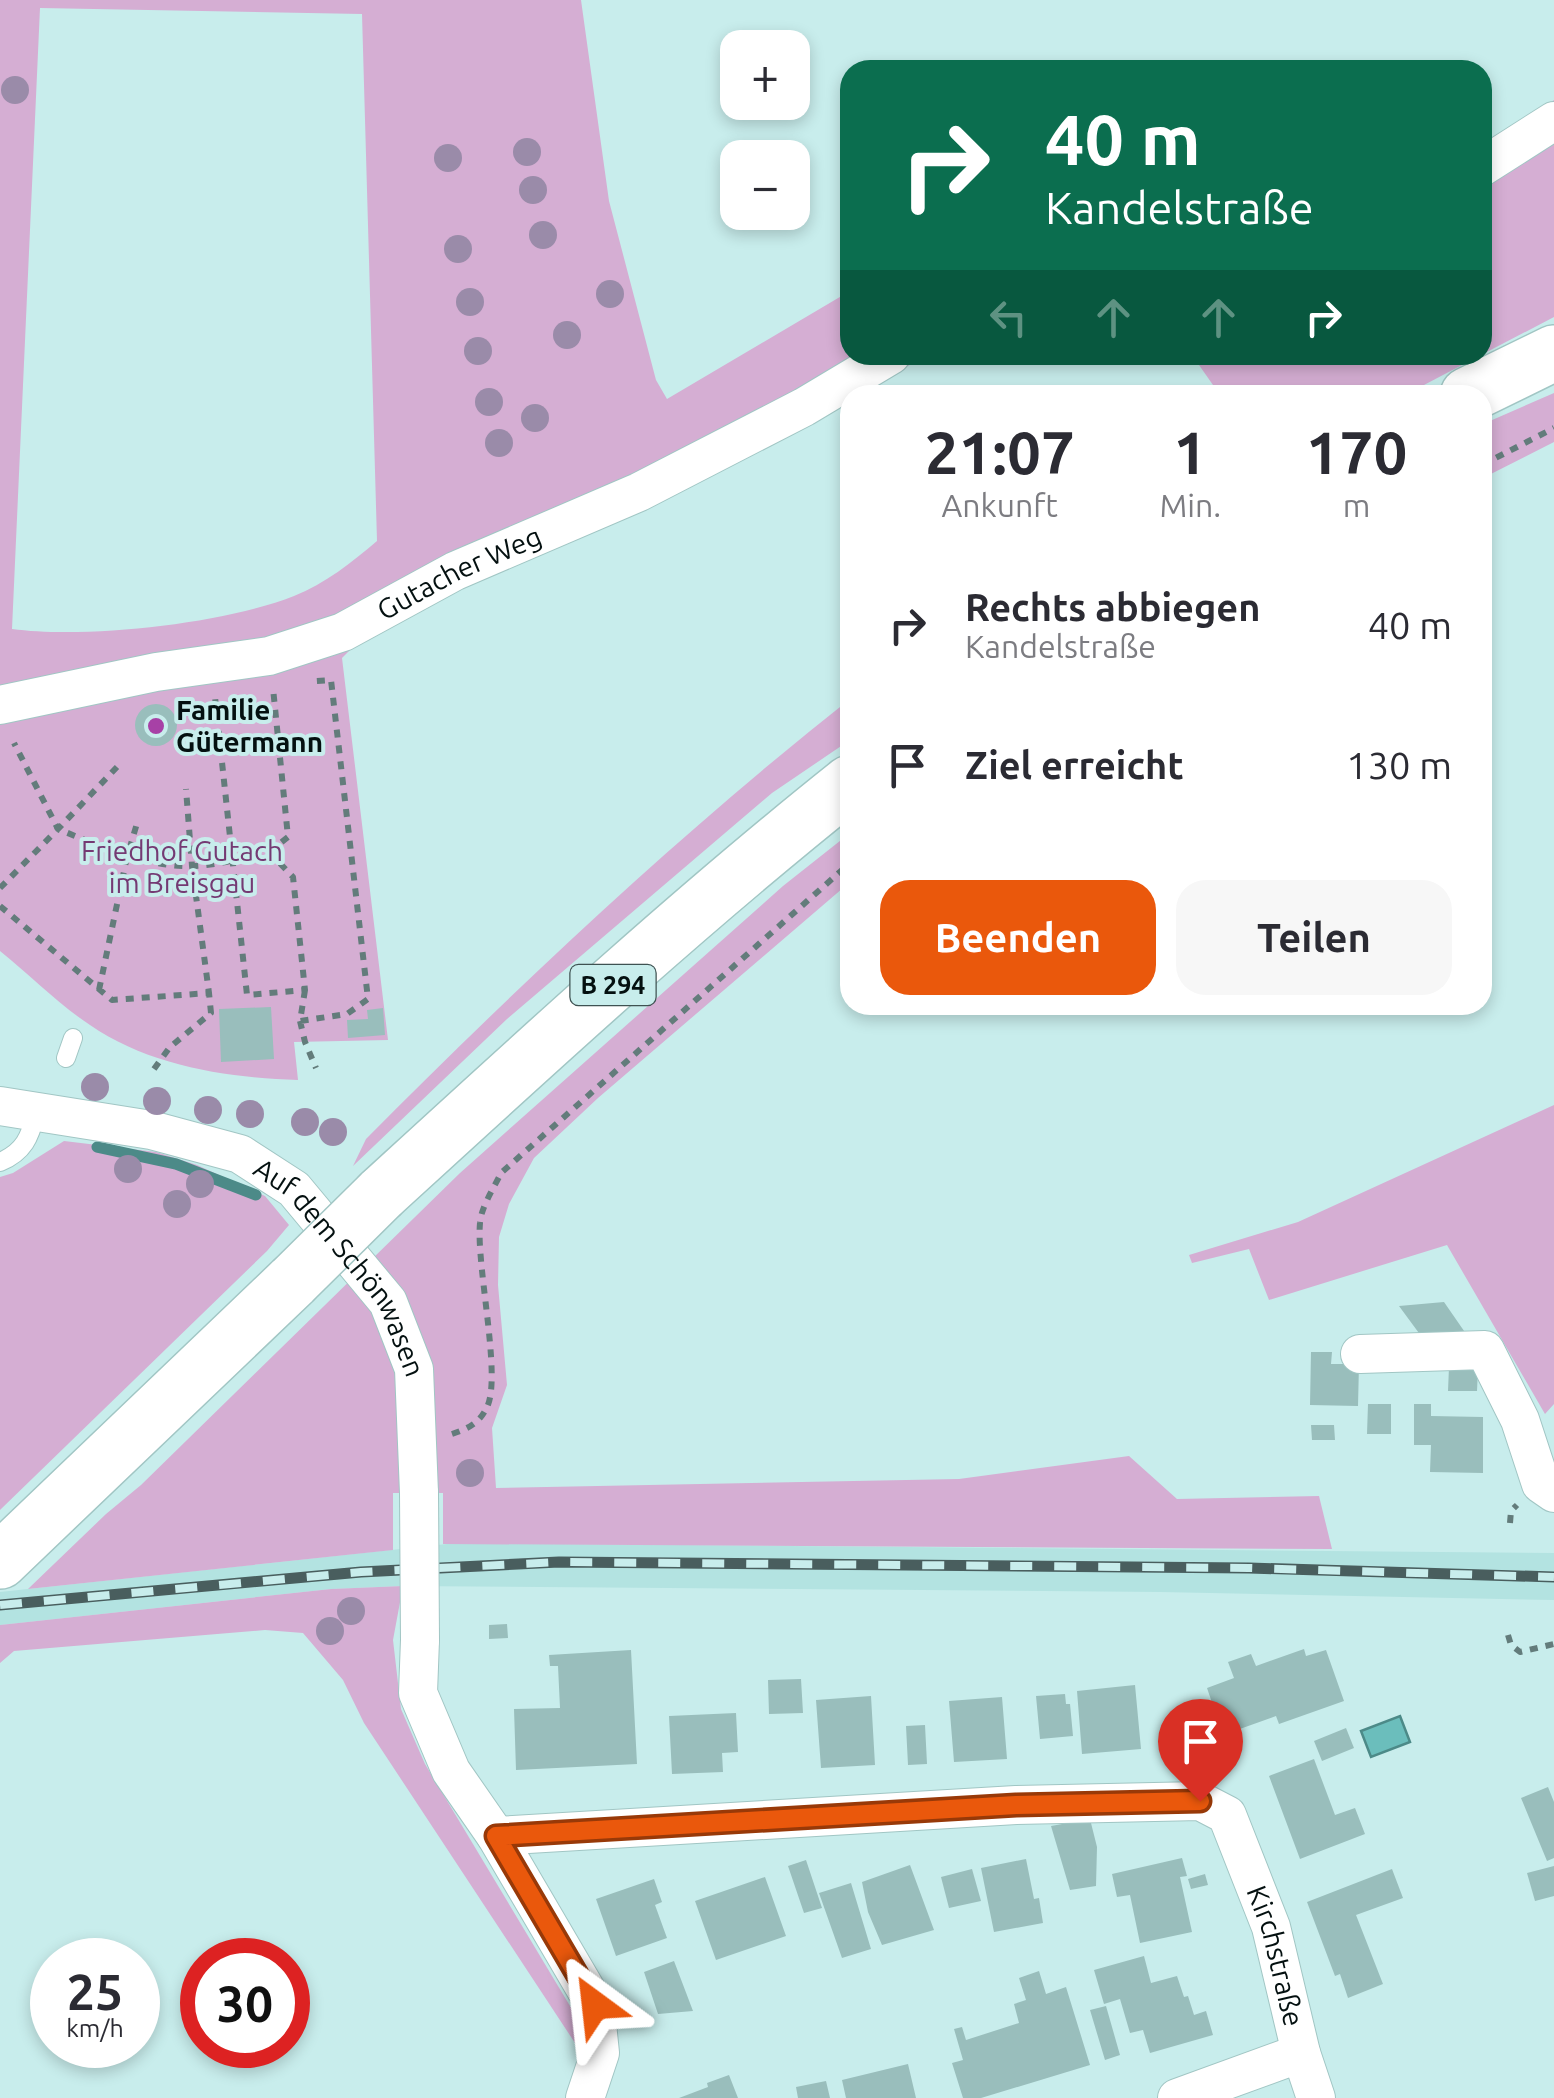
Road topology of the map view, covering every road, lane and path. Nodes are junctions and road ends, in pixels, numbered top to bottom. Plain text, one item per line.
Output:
1 (1554, 121) edge
2 (1492, 161) edge
3 (1554, 353) edge
4 (874, 365) edge
5 (840, 385) edge
6 (841, 385) edge
7 (1488, 385) edge
8 (1554, 428) edge
9 (1492, 461) edge
10 (312, 682) dead end
11 (292, 684) dead end
12 (215, 692) dead end
13 (0, 705) edge
14 (14, 743) dead end
15 (117, 767) dead end
16 (186, 789) dead end
17 (840, 791) edge
18 (138, 820) dead end
19 (58, 828) junction
20 (269, 852) junction
21 (127, 856) junction
22 (232, 859) junction
23 (192, 866) junction
24 (840, 872) edge
25 (0, 888) edge
26 (0, 906) edge
27 (304, 990) junction
28 (99, 992) junction
29 (209, 993) junction
30 (300, 1020) junction
31 (73, 1038) dead end
32 (66, 1058) dead end
33 (316, 1068) dead end
34 (154, 1069) dead end
35 (18, 1109) edge
36 (0, 1162) edge
37 (1360, 1354) dead end
38 (416, 1437) junction
39 (1554, 1492) edge
40 (0, 1562) edge
41 (1508, 1634) dead end
42 (1554, 1644) edge
43 (496, 1836) junction
44 (1301, 2053) junction
45 (584, 2098) edge
46 (1177, 2098) edge
47 (1316, 2098) edge

1 - 2 street
3 - 7 highway
4 - 6 street, Gutacher Weg
5 - 13 street, Gutacher Weg
8 - 9 path
10 - 30 path
11 - 20 path
12 - 22 path
14 - 19 path
15 - 19 path
16 - 23 path
17 - 40 highway, B 294, bridge
18 - 21 path
19 - 21 path
19 - 25 path
20 - 22 path
20 - 27 path
21 - 23 path
21 - 28 path
22 - 23 path
22 - 27 path
23 - 29 path
24 - 38 path
26 - 28 path
27 - 30 path
28 - 29 path
29 - 34 path
30 - 33 path
31 - 32 lane
35 - 36 lane
35 - 38 street, Auf dem Schönwasen
37 - 39 street
38 - 43 street, Auf dem Schönwasen, bridge
41 - 42 path
43 - 44 street, Kirchstraße
43 - 45 street, Auf dem Schönwasen
44 - 46 street
44 - 47 street, Kirchstraße

